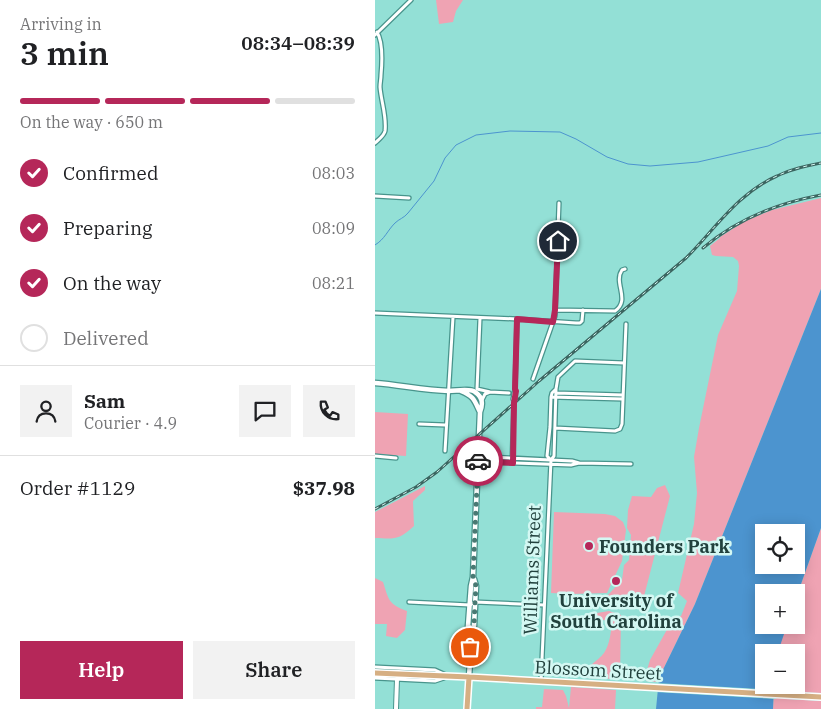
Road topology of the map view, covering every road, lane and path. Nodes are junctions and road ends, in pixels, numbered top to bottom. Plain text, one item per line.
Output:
1 (411, 0) edge
2 (376, 33) edge
3 (380, 84) junction
4 (375, 89) edge
5 (375, 143) edge
6 (375, 196) edge
7 (409, 198) dead end
8 (559, 203) dead end
9 (625, 269) dead end
10 (555, 310) junction
11 (583, 310) junction
12 (375, 313) edge
13 (453, 317) junction
14 (480, 318) junction
15 (517, 319) junction
16 (553, 322) junction
17 (626, 324) dead end
18 (624, 363) junction
19 (533, 379) dead end
20 (375, 384) edge
21 (477, 389) junction
22 (470, 390) junction
23 (448, 391) junction
24 (461, 391) junction
25 (488, 391) junction
26 (555, 391) junction
27 (509, 393) dead end
28 (551, 397) junction
29 (623, 397) junction
30 (481, 398) junction
31 (557, 398) junction
32 (477, 403) junction
33 (480, 412) junction
34 (419, 424) dead end
35 (445, 425) junction
36 (555, 428) junction
37 (445, 451) dead end
38 (375, 456) edge
39 (397, 458) dead end
40 (513, 458) junction
41 (478, 459) junction
42 (551, 460) junction
43 (513, 463) junction
44 (579, 463) junction
45 (551, 464) junction
46 (631, 464) dead end
47 (473, 577) junction
48 (409, 602) dead end
49 (475, 602) junction
50 (470, 605) junction
51 (545, 605) junction
52 (472, 629) junction
53 (375, 667) edge
54 (378, 673) edge
55 (448, 676) junction
56 (469, 677) junction
57 (375, 678) edge
58 (397, 679) junction
59 (541, 681) junction
60 (820, 697) edge
61 (396, 709) edge
62 (467, 709) edge

1 - 2 street
2 - 3 street
3 - 4 street
3 - 5 street
6 - 7 street
8 - 10 street
9 - 11 street
10 - 11 street
10 - 16 street
11 - 16 street
12 - 13 street
13 - 14 street
13 - 23 street
14 - 15 street
14 - 21 street
15 - 16 street
15 - 40 street
16 - 19 street
17 - 18 street
18 - 26 street
18 - 29 street
20 - 23 main road
21 - 22 street
21 - 25 street
22 - 24 main road
22 - 30 main road
23 - 24 main road
23 - 35 street
24 - 32 main road
25 - 27 street
25 - 30 street
26 - 28 street, Williams Street
26 - 29 street
26 - 31 street, Williams Street
28 - 31 street
28 - 42 street, Williams Street
29 - 31 street
29 - 36 street
30 - 32 street
30 - 33 main road
31 - 36 street, Williams Street
32 - 33 main road
33 - 41 main road
34 - 35 street
35 - 37 street
36 - 42 street, Williams Street
38 - 39 street
40 - 41 street
40 - 42 street
40 - 43 street
41 - 43 street
41 - 47 main road
42 - 44 street
42 - 45 street, Williams Street
43 - 45 street
44 - 45 street
44 - 46 street
45 - 51 street, Williams Street
47 - 49 main road
47 - 50 main road
48 - 50 street
49 - 50 street
49 - 51 street
49 - 52 main road
50 - 52 main road
51 - 59 street, Williams Street
52 - 56 main road
53 - 55 street
54 - 55 main road, Blossom Street
55 - 56 main road, Blossom Street
55 - 58 street
56 - 59 main road, Blossom Street
56 - 62 main road
57 - 58 street
58 - 61 street
59 - 60 main road, Blossom Street

